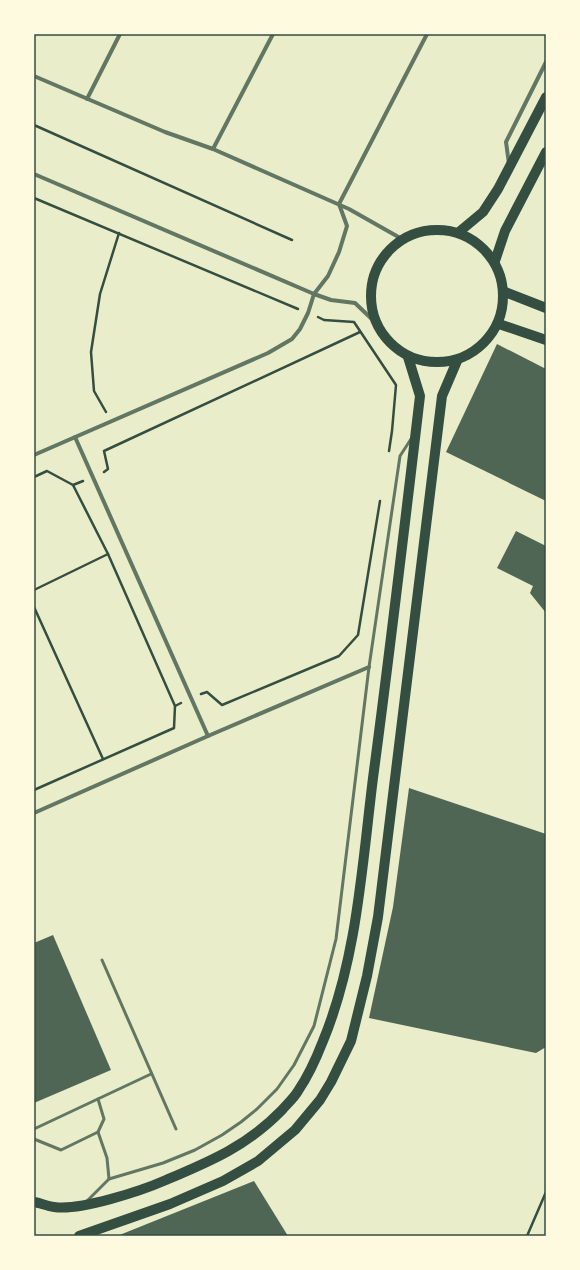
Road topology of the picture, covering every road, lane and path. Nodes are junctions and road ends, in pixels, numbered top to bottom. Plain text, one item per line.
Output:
1 (120, 34) edge
2 (273, 34) edge
3 (427, 34) edge
4 (546, 62) edge
5 (34, 76) edge
6 (546, 97) edge
7 (87, 99) junction
8 (34, 125) edge
9 (213, 149) junction
10 (546, 152) edge
11 (509, 167) junction
12 (34, 174) edge
13 (34, 198) edge
14 (339, 204) junction
15 (459, 232) junction
16 (119, 234) junction
17 (402, 239) junction
18 (292, 240) dead end
19 (495, 261) junction
20 (505, 292) junction
21 (314, 294) junction
22 (546, 308) edge
23 (308, 313) junction
24 (376, 323) junction
25 (499, 324) junction
26 (360, 332) junction
27 (546, 340) edge
28 (408, 357) junction
29 (456, 360) junction
30 (111, 421) junction
31 (416, 430) junction
32 (75, 437) junction
33 (388, 454) dead end
34 (34, 455) edge
35 (34, 477) edge
36 (93, 478) junction
37 (73, 485) junction
38 (382, 494) dead end
39 (108, 554) junction
40 (34, 590) edge
41 (34, 607) edge
42 (369, 667) junction
43 (191, 699) junction
44 (175, 706) junction
45 (208, 736) junction
46 (103, 760) junction
47 (34, 790) edge
48 (34, 813) edge
49 (102, 960) dead end
50 (151, 1074) junction
51 (98, 1099) junction
52 (34, 1129) edge
53 (176, 1129) dead end
54 (98, 1132) junction
55 (34, 1139) edge
56 (109, 1179) junction
57 (546, 1192) edge
58 (34, 1202) edge
59 (83, 1205) junction
60 (79, 1236) edge
61 (527, 1236) edge

1 - 7 street
2 - 9 street
3 - 14 street
4 - 11 street
5 - 7 street
6 - 11 main road
7 - 9 street
8 - 18 path
9 - 14 street
10 - 19 main road
11 - 15 main road
12 - 21 street
13 - 16 path
14 - 17 street
14 - 21 street
15 - 17 main road
15 - 19 main road
16 - 23 path
16 - 30 path
17 - 24 main road
19 - 20 main road
20 - 22 main road
20 - 25 main road
21 - 23 street
21 - 24 street
23 - 26 path
23 - 30 street
24 - 28 main road
25 - 27 main road
25 - 29 main road
26 - 33 path
26 - 36 path
28 - 29 main road
28 - 31 main road
29 - 60 main road
30 - 32 street
31 - 42 lane
31 - 59 main road
32 - 34 street
32 - 36 street
35 - 37 path
36 - 37 path
36 - 43 street
37 - 39 path
38 - 43 path
39 - 40 path
39 - 44 path
41 - 46 path
42 - 45 street
42 - 56 lane
43 - 44 path
43 - 45 street
44 - 46 path
45 - 48 street
46 - 47 path
49 - 50 lane
50 - 51 lane
50 - 53 lane
51 - 52 lane
51 - 54 lane
54 - 55 lane
54 - 56 lane
56 - 59 lane
57 - 61 path
58 - 59 main road

